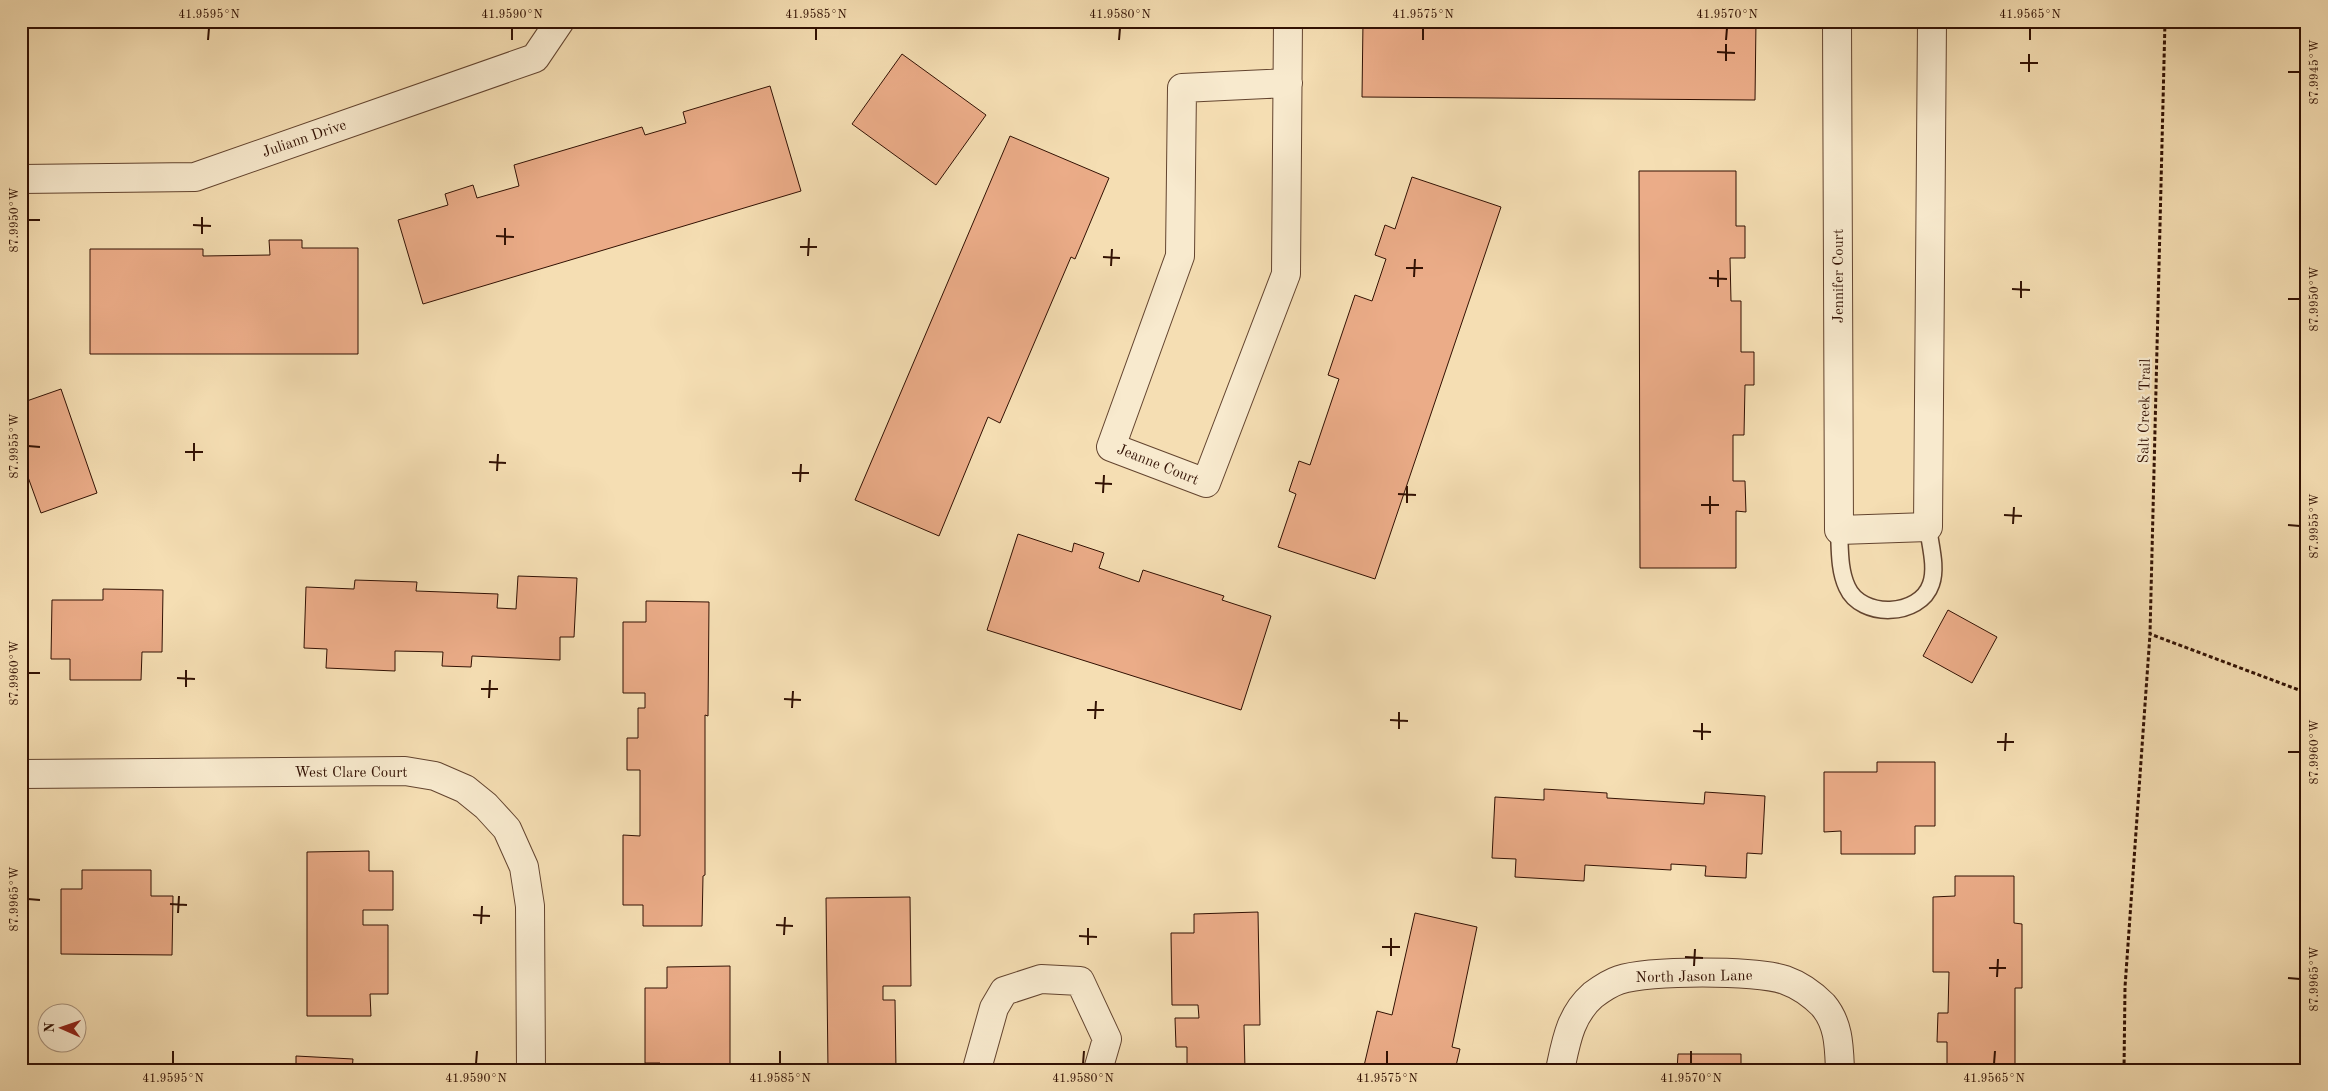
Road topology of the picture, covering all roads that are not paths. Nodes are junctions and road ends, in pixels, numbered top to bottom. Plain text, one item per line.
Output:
1 (560, 21) edge
2 (1288, 21) edge
3 (1837, 21) edge
4 (1932, 21) edge
5 (1288, 83) junction
6 (21, 179) edge
7 (1928, 527) junction
8 (1839, 530) junction
9 (21, 774) edge
10 (531, 1070) edge
11 (981, 1070) edge
12 (1098, 1070) edge
13 (1560, 1070) edge
14 (1840, 1070) edge

1 - 6 street, Juliann Drive
2 - 5 street, Jeanne Court
3 - 8 street, Jennifer Court
4 - 7 street
5 - 5 street, Jeanne Court
7 - 8 street
7 - 8 lane
9 - 10 street, West Clare Court
11 - 12 street
13 - 14 street, North Jason Lane

